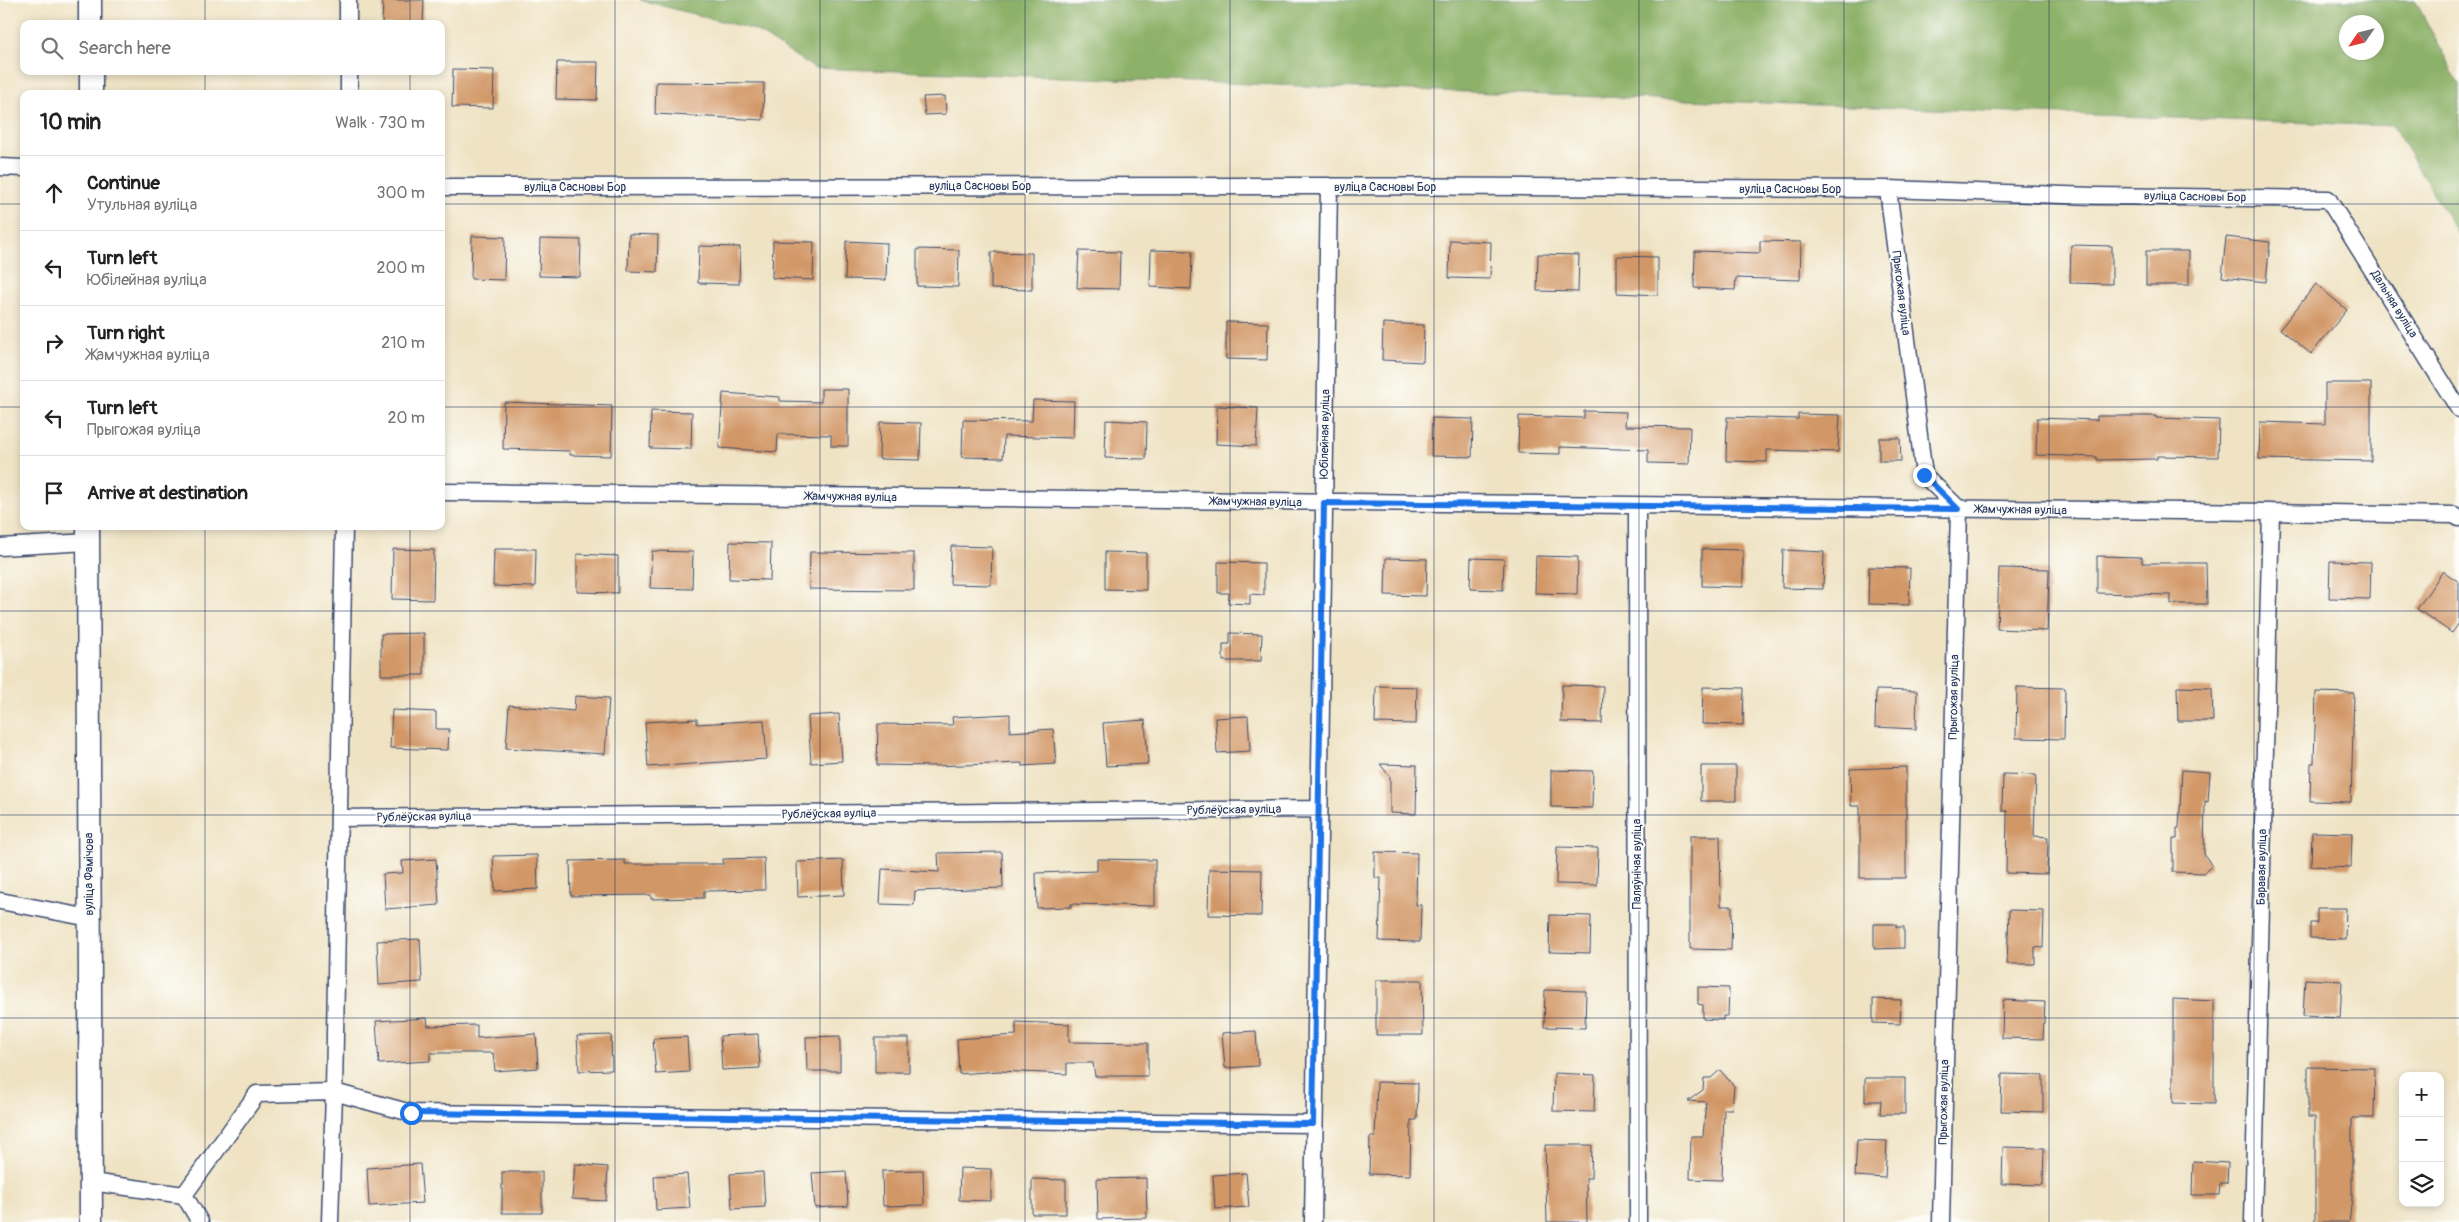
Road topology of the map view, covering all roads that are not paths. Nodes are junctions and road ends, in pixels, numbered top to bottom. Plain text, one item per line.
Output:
1 (90, 0) edge
2 (348, 0) edge
3 (90, 20) edge
4 (348, 20) edge
5 (91, 75) edge
6 (349, 75) edge
7 (92, 90) edge
8 (349, 90) edge
9 (0, 167) edge
10 (20, 168) edge
11 (1329, 186) junction
12 (445, 187) edge
13 (1888, 189) junction
14 (2328, 199) joint
15 (2459, 409) edge
16 (445, 492) edge
17 (1324, 503) junction
18 (1637, 506) junction
19 (1958, 509) junction
20 (2271, 512) junction
21 (2459, 518) edge
22 (344, 530) edge
23 (88, 534) edge
24 (0, 546) edge
25 (1319, 809) junction
26 (339, 818) junction
27 (0, 901) edge
28 (90, 918) junction
29 (334, 1092) junction
30 (1313, 1124) junction
31 (91, 1182) junction
32 (184, 1195) junction
33 (91, 1222) edge
34 (200, 1222) edge
35 (330, 1222) edge
36 (1313, 1222) edge
37 (1638, 1222) edge
38 (1941, 1222) edge
39 (2252, 1222) edge

1 - 3 main road
2 - 4 street
5 - 7 main road
6 - 8 street
9 - 10 street
11 - 12 street, вуліца Сасновы Бор
11 - 13 street, вуліца Сасновы Бор
11 - 17 street, Юбілейная вуліца
13 - 14 street, вуліца Сасновы Бор
13 - 19 street, Прыгожая вуліца
14 - 15 street, Дальняя вуліца
16 - 17 street, Жамчужная вуліца
17 - 18 street, Жамчужная вуліца
17 - 25 street, Юбілейная вуліца
18 - 19 street, Жамчужная вуліца
18 - 37 street, Паляўнічая вуліца
19 - 20 street, Жамчужная вуліца
19 - 38 street, Прыгожая вуліца
20 - 21 street, Жамчужная вуліца
20 - 39 street, Баравая вуліца
22 - 26 street
23 - 24 street
23 - 28 main road, вуліца Фамічова
25 - 26 street, Рублёўская вуліца
25 - 30 street, Юбілейная вуліца
26 - 29 street
27 - 28 street
28 - 31 main road, вуліца Фамічова
29 - 30 street
29 - 32 street
29 - 35 street
30 - 36 street, Юбілейная вуліца
31 - 32 street
31 - 33 main road, вуліца Фамічова
32 - 34 street

